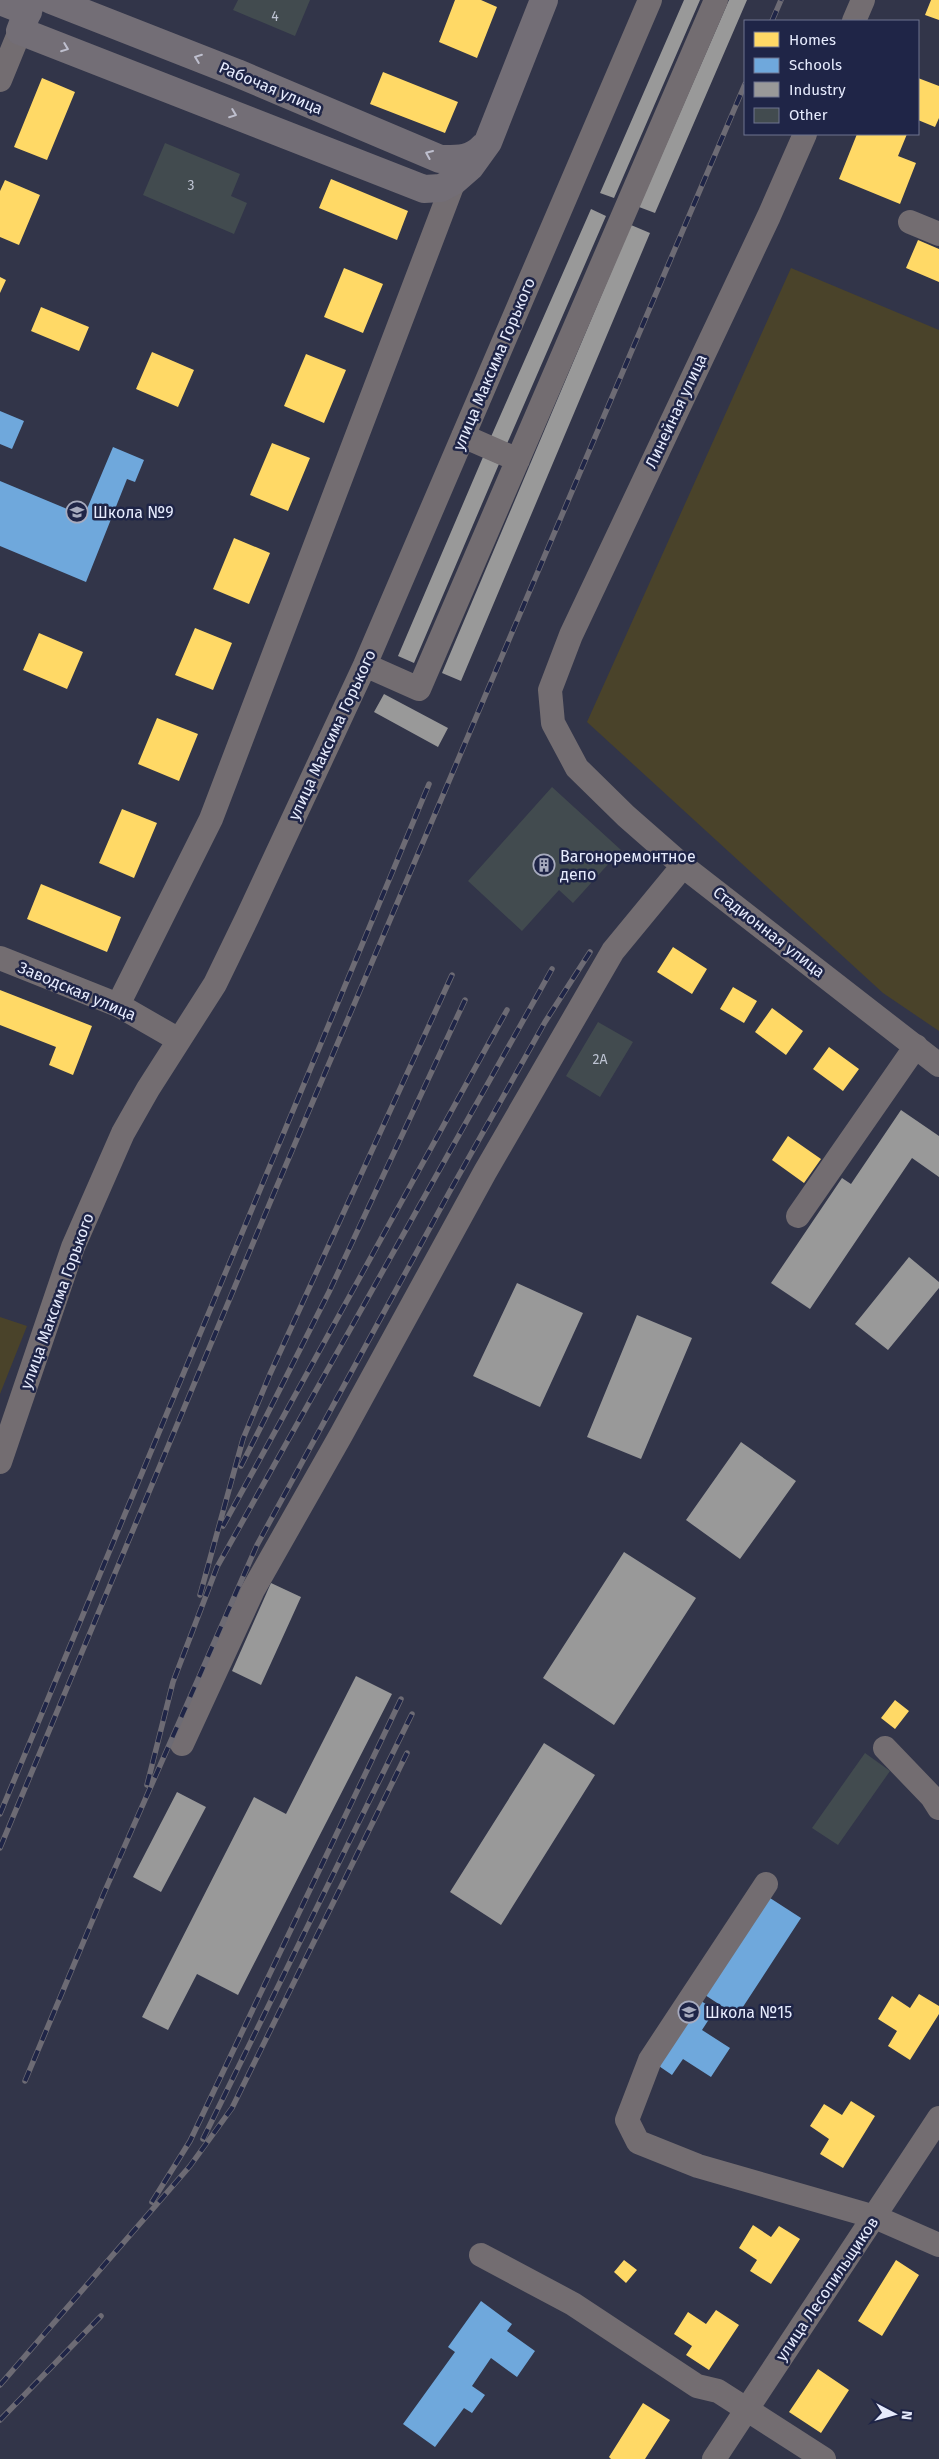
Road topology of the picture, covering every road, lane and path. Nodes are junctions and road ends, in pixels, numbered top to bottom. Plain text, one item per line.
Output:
1 (544, 0) edge
2 (650, 0) edge
3 (716, 0) edge
4 (863, 0) edge
5 (0, 1) edge
6 (33, 11) edge
7 (854, 20) edge
8 (0, 80) edge
9 (805, 135) edge
10 (488, 142) junction
11 (454, 181) junction
12 (910, 222) dead end
13 (939, 234) edge
14 (463, 436) junction
15 (518, 460) junction
16 (365, 665) junction
17 (550, 690) joint
18 (683, 866) junction
19 (0, 958) edge
20 (118, 1005) junction
21 (179, 1040) junction
22 (916, 1046) junction
23 (939, 1065) edge
24 (798, 1216) dead end
25 (0, 1462) edge
26 (182, 1744) dead end
27 (884, 1748) dead end
28 (939, 1808) edge
29 (766, 1884) dead end
30 (939, 2118) edge
31 (875, 2217) junction
32 (939, 2245) edge
33 (481, 2255) dead end
34 (748, 2409) junction
35 (714, 2459) edge
36 (824, 2459) edge

1 - 10 main road
2 - 14 street, улица Максима Горького
3 - 15 street
4 - 7 street
5 - 6 main road, Рабочая улица
6 - 8 street
10 -> 6 main road, Рабочая улица
6 -> 11 main road, Рабочая улица
9 - 17 street, Линейная улица
10 - 11 main road
11 - 20 street
12 - 13 street
14 - 15 street
14 - 16 street, улица Максима Горького
15 - 16 street
16 - 21 street, улица Максима Горького
17 - 18 street, Стадионная улица
18 - 22 street, Стадионная улица
18 - 26 street
19 - 20 street, Заводская улица
20 - 21 street, Заводская улица
21 - 25 street, улица Максима Горького
22 - 23 street, Стадионная улица
22 - 24 street
27 - 28 street
29 - 31 street
30 - 31 street, улица Лесопильщиков
31 - 32 street
31 - 34 street, улица Лесопильщиков
33 - 34 street
34 - 35 street, улица Лесопильщиков
34 - 36 street

